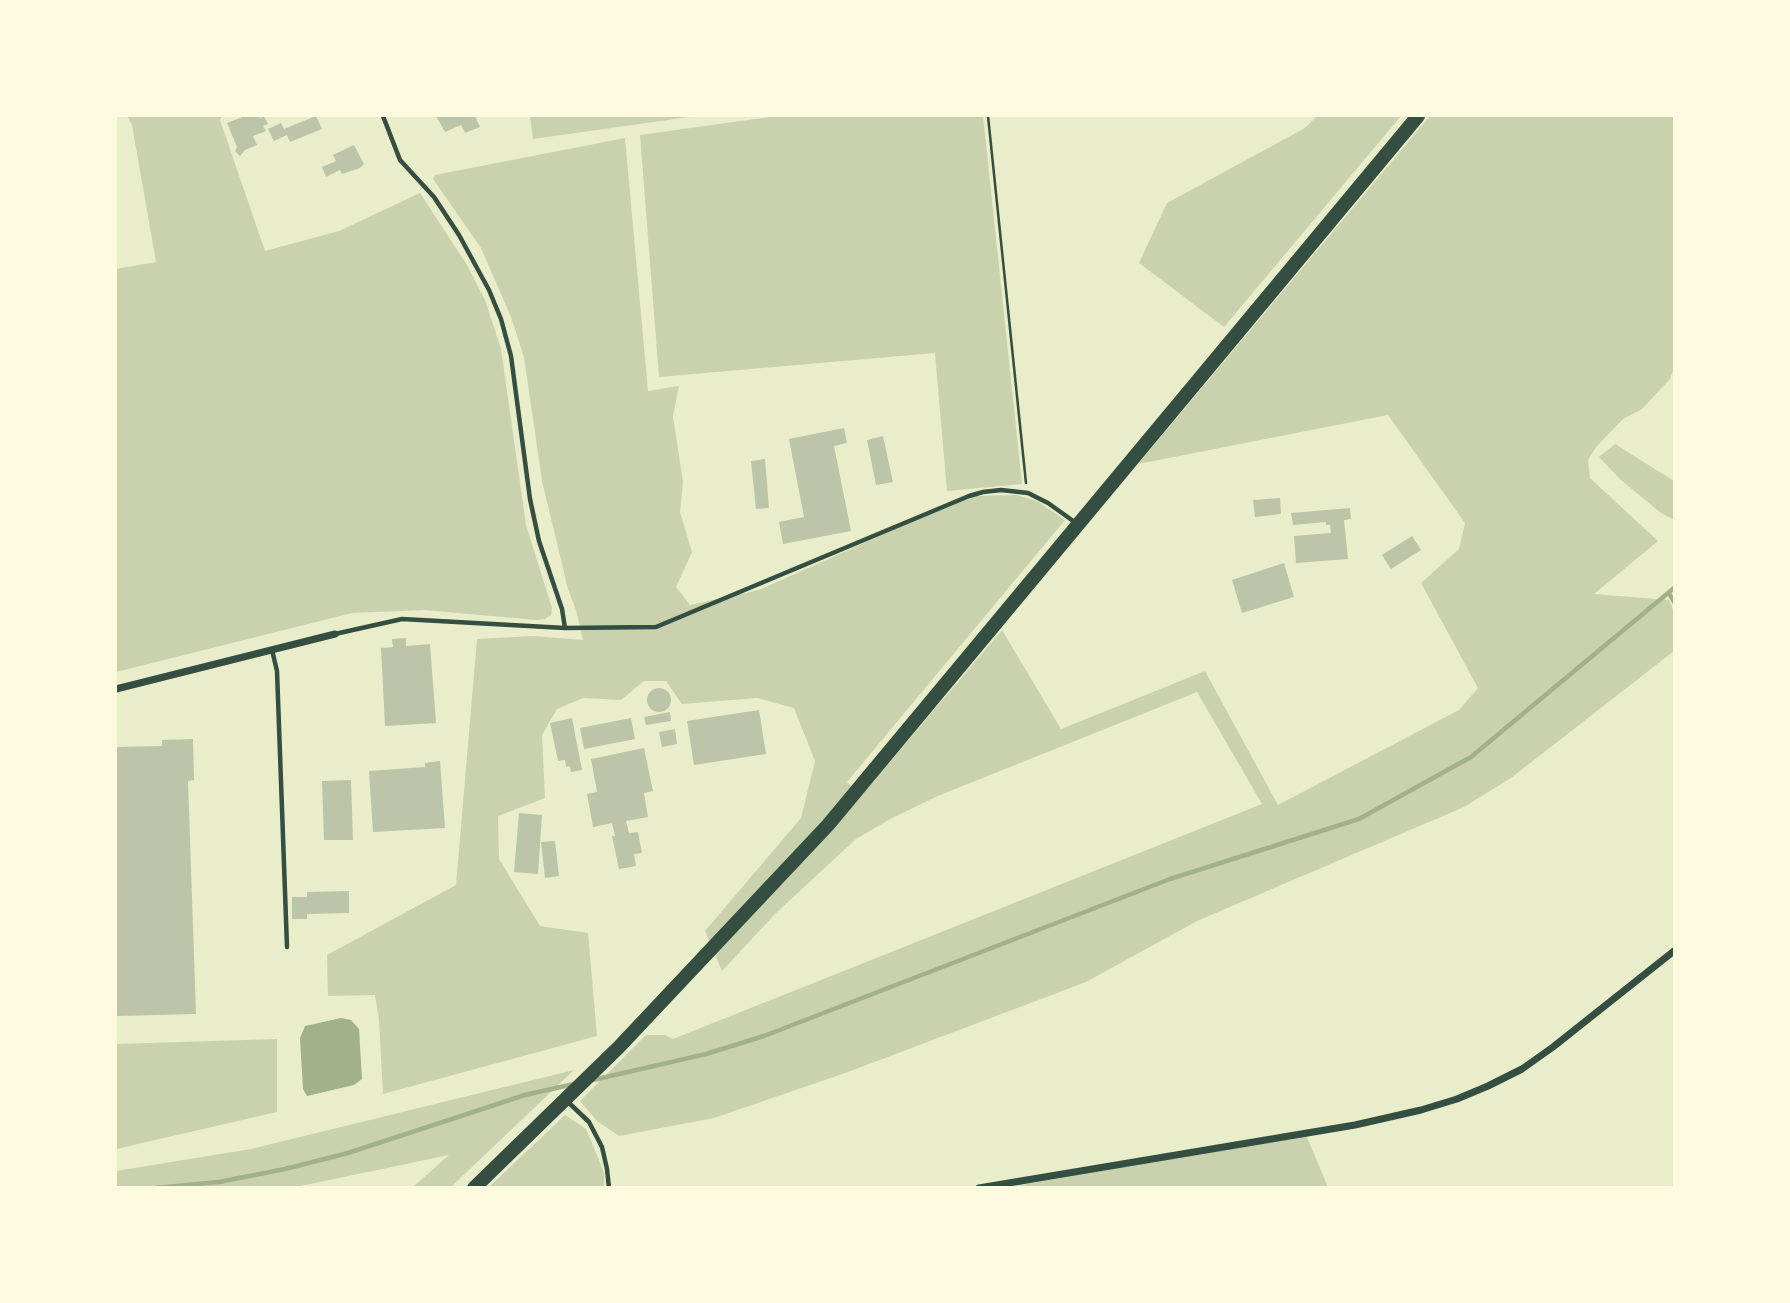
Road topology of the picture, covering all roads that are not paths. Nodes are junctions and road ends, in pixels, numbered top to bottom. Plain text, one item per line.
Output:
1 (383, 116) edge
2 (1418, 116) edge
3 (1076, 524) junction
4 (565, 628) junction
5 (335, 634) joint
6 (272, 650) junction
7 (116, 689) edge
8 (287, 947) dead end
9 (1675, 951) edge
10 (566, 1100) junction
11 (474, 1188) edge
12 (609, 1188) edge
13 (979, 1188) edge

1 - 4 lane
2 - 3 main road
3 - 4 lane
3 - 10 main road
4 - 5 lane
5 - 6 street
6 - 7 street
6 - 8 lane
9 - 13 street
10 - 11 main road
10 - 12 lane

